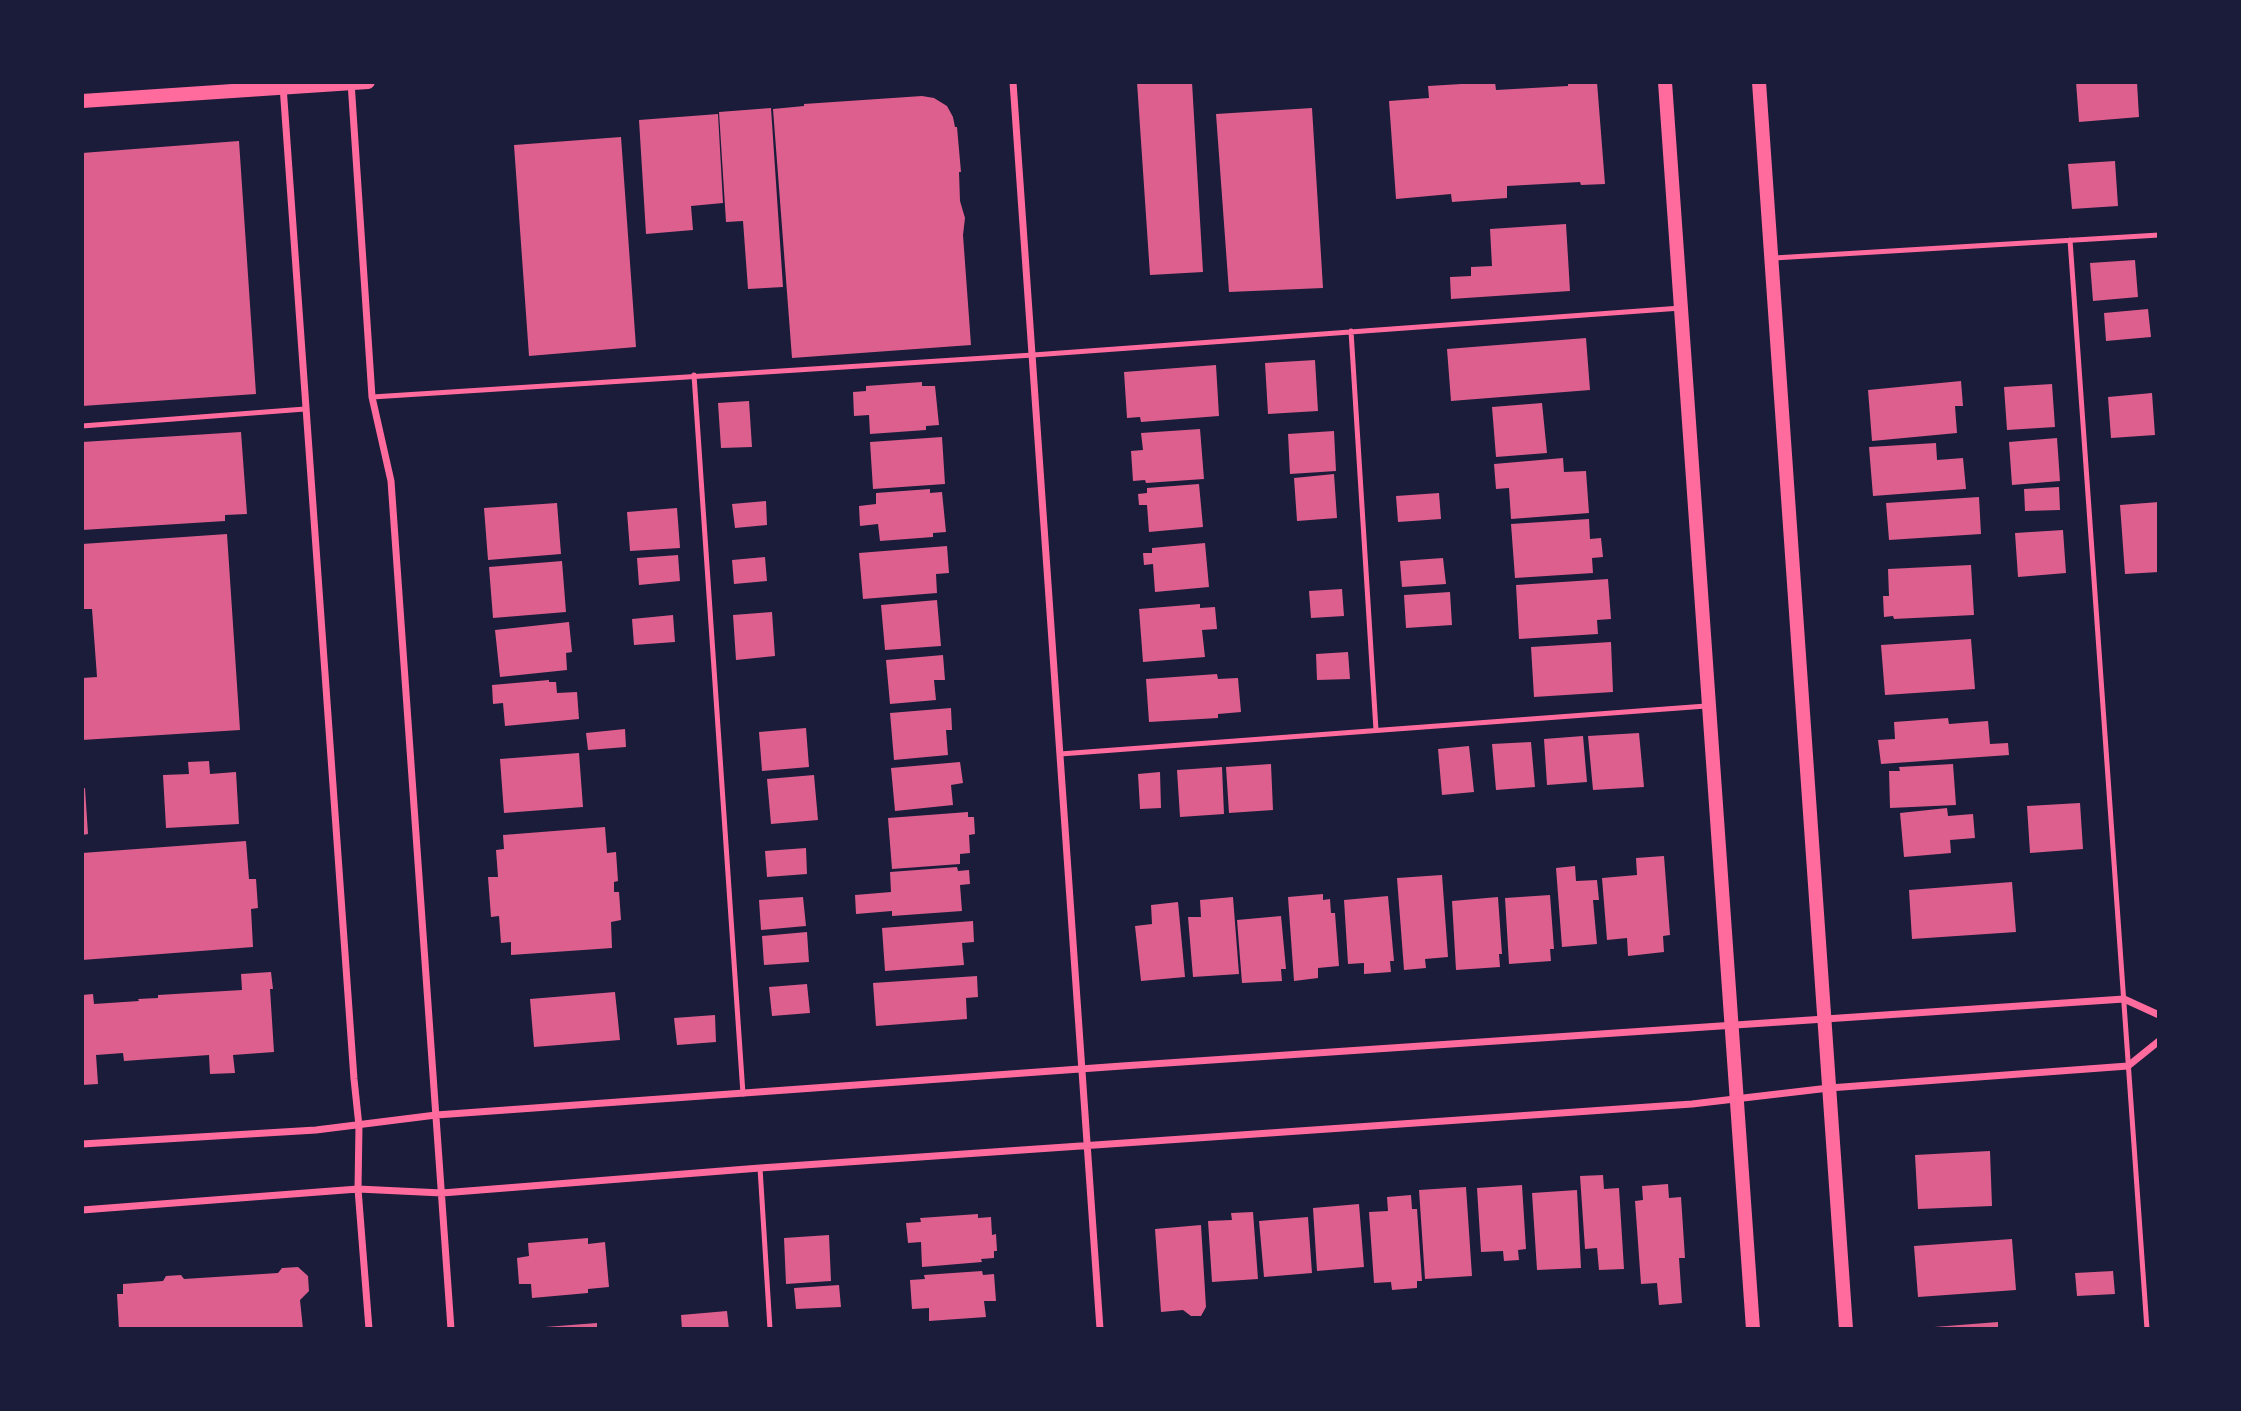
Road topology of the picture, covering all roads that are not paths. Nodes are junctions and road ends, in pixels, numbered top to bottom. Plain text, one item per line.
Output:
1 (368, 82) edge
2 (1013, 82) edge
3 (1665, 82) edge
4 (1759, 82) edge
5 (351, 83) edge
6 (283, 85) edge
7 (82, 101) edge
8 (2159, 234) edge
9 (2070, 240) junction
10 (1772, 258) junction
11 (1681, 308) junction
12 (1352, 331) junction
13 (1033, 355) junction
14 (694, 375) junction
15 (372, 397) junction
16 (305, 409) junction
17 (82, 426) edge
18 (1709, 706) junction
19 (1376, 730) junction
20 (1060, 754) junction
21 (2123, 999) junction
22 (2159, 1015) edge
23 (1824, 1020) junction
24 (1732, 1025) junction
25 (2159, 1041) edge
26 (2128, 1066) junction
27 (1083, 1069) junction
28 (1829, 1088) junction
29 (743, 1094) junction
30 (1737, 1098) junction
31 (436, 1115) junction
32 (359, 1126) junction
33 (82, 1144) edge
34 (1087, 1146) junction
35 (760, 1168) junction
36 (358, 1189) junction
37 (442, 1193) junction
38 (82, 1210) edge
39 (369, 1329) edge
40 (451, 1329) edge
41 (770, 1329) edge
42 (1100, 1329) edge
43 (1753, 1329) edge
44 (1846, 1329) edge
45 (2147, 1329) edge

1 - 5 main road
2 - 13 street
3 - 11 main road
4 - 10 main road
5 - 6 main road
5 - 15 street
6 - 7 main road
6 - 16 street
8 - 9 lane
9 - 10 lane
9 - 21 lane
10 - 23 main road
11 - 12 lane
11 - 18 main road
12 - 13 lane
12 - 19 lane
13 - 14 lane
13 - 20 street
14 - 15 lane
14 - 29 lane
15 - 31 street
16 - 17 lane
16 - 32 street
18 - 19 lane
18 - 24 main road
19 - 20 lane
20 - 27 street
21 - 22 street
21 - 23 street
21 - 26 lane
23 - 24 street
23 - 28 main road
24 - 27 street
24 - 30 main road
25 - 26 street
26 - 28 street
26 - 45 lane
27 - 29 street
27 - 34 street
28 - 30 street
28 - 44 main road
29 - 31 street
30 - 34 street
30 - 43 main road
31 - 32 street
31 - 37 street
32 - 33 street
32 - 36 street
34 - 35 street
34 - 42 street
35 - 37 street
35 - 41 lane
36 - 37 street
36 - 38 street
36 - 39 street
37 - 40 street

